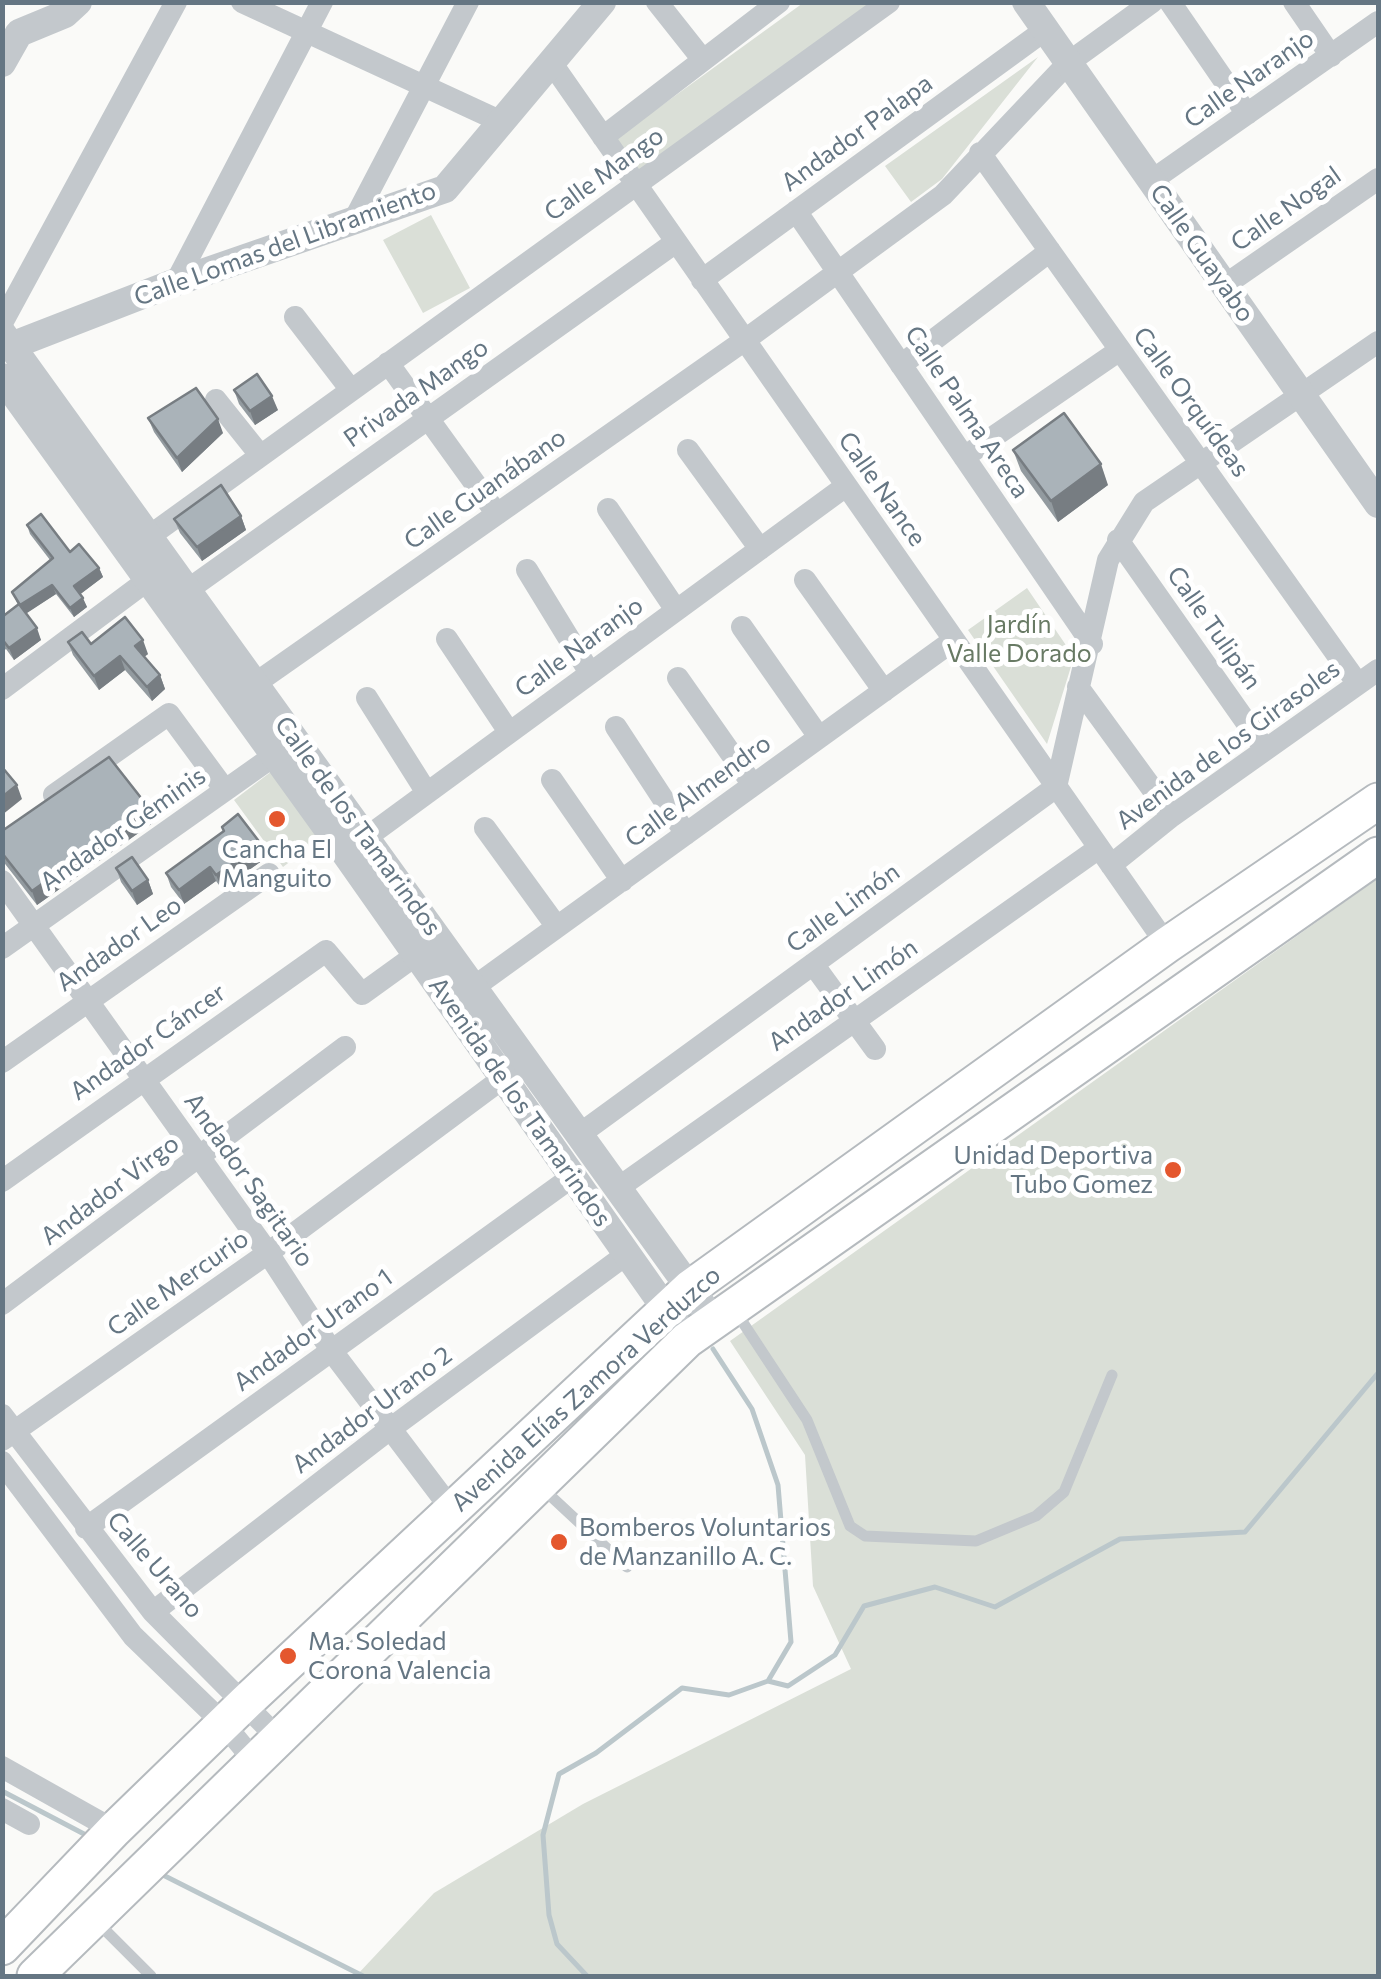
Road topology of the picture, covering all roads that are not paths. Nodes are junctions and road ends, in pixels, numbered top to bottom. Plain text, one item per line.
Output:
1 (78, 2) edge
2 (176, 2) edge
3 (242, 2) edge
4 (322, 2) edge
5 (468, 2) edge
6 (602, 2) edge
7 (657, 2) edge
8 (779, 2) edge
9 (889, 2) edge
10 (1026, 2) edge
11 (1152, 2) edge
12 (1170, 2) edge
13 (1294, 2) edge
14 (1378, 22) edge
15 (1045, 30) junction
16 (306, 32) junction
17 (1331, 56) junction
18 (703, 60) junction
19 (2, 63) edge
20 (1068, 63) junction
21 (552, 65) junction
22 (424, 86) junction
23 (1247, 114) junction
24 (504, 123) junction
25 (603, 137) junction
26 (980, 153) junction
27 (1378, 179) edge
28 (1152, 181) junction
29 (636, 185) junction
30 (796, 212) junction
31 (354, 222) junction
32 (676, 242) junction
33 (1050, 251) junction
34 (837, 271) junction
35 (702, 280) junction
36 (176, 282) junction
37 (1224, 285) junction
38 (295, 317) dead end
39 (5, 334) edge
40 (745, 340) junction
41 (1378, 342) edge
42 (1120, 350) junction
43 (388, 364) junction
44 (901, 365) junction
45 (2, 378) edge
46 (351, 390) junction
47 (1303, 397) junction
48 (216, 400) dead end
49 (428, 419) junction
50 (688, 450) dead end
51 (260, 456) junction
52 (964, 457) junction
53 (1201, 464) junction
54 (846, 486) junction
55 (1378, 504) edge
56 (608, 510) dead end
57 (497, 514) junction
58 (150, 535) junction
59 (1118, 540) junction
60 (760, 549) junction
61 (527, 570) dead end
62 (160, 571) junction
63 (806, 580) dead end
64 (188, 590) junction
65 (676, 610) junction
66 (742, 627) dead end
67 (447, 640) dead end
68 (954, 640) junction
69 (1092, 644) junction
70 (1378, 670) edge
71 (590, 673) junction
72 (678, 678) dead end
73 (256, 683) junction
74 (1358, 684) junction
75 (1078, 687) junction
76 (2, 689) edge
77 (884, 691) junction
78 (367, 698) dead end
79 (616, 727) dead end
80 (510, 732) junction
81 (820, 738) junction
82 (1265, 749) junction
83 (275, 755) junction
84 (552, 780) dead end
85 (753, 786) junction
86 (1056, 786) junction
87 (225, 790) junction
88 (426, 793) junction
89 (1378, 801) edge
90 (33, 811) edge
91 (1172, 816) junction
92 (485, 828) dead end
93 (686, 834) junction
94 (356, 845) junction
95 (1378, 855) edge
96 (1105, 856) junction
97 (269, 874) dead end
98 (622, 880) junction
99 (2, 881) edge
100 (36, 924) junction
101 (557, 927) junction
102 (1167, 945) junction
103 (2, 948) edge
104 (416, 956) junction
105 (813, 964) junction
106 (474, 987) junction
107 (88, 999) junction
108 (854, 1020) junction
109 (345, 1048) dead end
110 (875, 1050) dead end
111 (527, 1061) junction
112 (2, 1062) edge
113 (143, 1077) junction
114 (503, 1079) junction
115 (580, 1134) junction
116 (200, 1158) junction
117 (572, 1177) junction
118 (2, 1181) edge
119 (618, 1188) junction
120 (268, 1253) junction
121 (627, 1254) junction
122 (678, 1299) junction
123 (2, 1304) edge
124 (711, 1322) junction
125 (331, 1350) junction
126 (1112, 1375) dead end
127 (6, 1429) edge
128 (390, 1429) junction
129 (2, 1462) edge
130 (539, 1485) junction
131 (452, 1510) junction
132 (86, 1528) junction
133 (627, 1568) dead end
134 (154, 1612) junction
135 (235, 1713) junction
136 (267, 1751) junction
137 (2, 1767) edge
138 (2, 1809) edge
139 (29, 1824) dead end
140 (114, 1830) junction
141 (94, 1919) junction
142 (2, 1947) edge
143 (35, 1976) edge
144 (151, 1976) edge

1 - 19 street
2 - 39 street
3 - 16 street
4 - 16 street
5 - 22 street
6 - 21 street, Calle Lomas del Libramiento
7 - 18 street
8 - 18 street
9 - 29 street, Calle Mango
10 - 15 street, Calle Guayabo
11 - 20 street
12 - 23 street
13 - 17 street
14 - 17 street, Calle Naranjo
15 - 20 street, Calle Guayabo
15 - 30 street, Andador Palapa
16 - 22 street
16 - 36 street
17 - 23 street, Calle Naranjo
18 - 25 street
20 - 26 street
20 - 28 street, Calle Guayabo
21 - 24 street, Calle Lomas del Libramiento
21 - 25 street, Calle Nance
22 - 24 street
22 - 31 street
23 - 28 street, Calle Naranjo
24 - 31 street, Calle Lomas del Libramiento
25 - 29 street, Calle Nance
26 - 33 street, Calle Orquídeas
26 - 34 street
27 - 37 street, Calle Nogal
28 - 37 street, Calle Guayabo
29 - 32 street, Calle Nance
29 - 43 street, Calle Mango
30 - 34 street, Calle Palma Areca
30 - 35 street, Andador Palapa
31 - 36 street, Calle Lomas del Libramiento
32 - 35 street, Calle Nance
32 - 49 street, Privada Mango
33 - 42 street, Calle Orquídeas
33 - 44 street
34 - 40 street
34 - 44 street, Calle Palma Areca
35 - 40 street, Calle Nance
36 - 39 street, Calle Lomas del Libramiento
37 - 47 street, Calle Guayabo
38 - 46 street
39 - 58 street, Calle de los Tamarindos
40 - 54 street, Calle Nance
40 - 57 street, Calle Guanábano
41 - 47 street
42 - 52 street
42 - 53 street, Calle Orquídeas
43 - 46 street, Calle Mango
43 - 49 street
44 - 52 street, Calle Palma Areca
45 - 62 street, Avenida de los Tamarindos
46 - 51 street, Calle Mango
47 - 53 street
47 - 55 street, Calle Guayabo
48 - 51 street
49 - 57 street
49 - 64 street, Privada Mango
50 - 60 street
51 - 58 street, Calle Mango
52 - 69 street, Calle Palma Areca
53 - 59 street
53 - 74 street, Calle Orquídeas
54 - 60 street, Calle Naranjo
54 - 68 street, Calle Nance
56 - 65 street
57 - 73 street, Calle Guanábano
58 - 62 street, Calle de los Tamarindos
59 - 69 street
59 - 82 street, Calle Tulipán
60 - 65 street, Calle Naranjo
61 - 71 street
62 - 64 street, Calle de los Tamarindos
62 - 76 street
62 - 83 street, Avenida de los Tamarindos
63 - 77 street
64 - 73 street, Calle de los Tamarindos
65 - 71 street, Calle Naranjo
66 - 81 street
67 - 80 street
68 - 77 street, Calle Almendro
68 - 86 street, Calle Nance
69 - 75 street
70 - 74 street, Avenida de los Girasoles
71 - 80 street, Calle Naranjo
72 - 85 street
73 - 94 street, Calle de los Tamarindos
74 - 82 street, Avenida de los Girasoles
75 - 86 street
75 - 91 street
77 - 81 street, Calle Almendro
78 - 88 street
79 - 93 street
80 - 88 street, Calle Naranjo
81 - 85 street, Calle Almendro
82 - 91 street, Avenida de los Girasoles
83 - 87 street, Andador Géminis
83 - 94 street, Avenida de los Tamarindos
84 - 98 street
85 - 93 street, Calle Almendro
86 - 96 street, Calle Nance
86 - 105 street, Calle Limón
87 - 90 street
87 - 100 street, Andador Géminis
88 - 94 street, Calle Naranjo
89 - 102 main road, Avenida Elías Zamora Verduzco
91 - 96 street, Avenida de los Girasoles
92 - 101 street
93 - 98 street, Calle Almendro
94 - 104 street, Avenida de los Tamarindos
94 - 106 street, Calle de los Tamarindos
95 - 124 main road, Avenida Elías Zamora Verduzco
96 - 102 street, Calle Nance
96 - 108 street, Andador Limón
97 - 107 street, Andador Leo
98 - 101 street, Calle Almendro
99 - 100 street, Andador Sagitario
100 - 103 street, Andador Géminis
100 - 107 street, Andador Sagitario
101 - 106 street, Calle Almendro
102 - 122 main road, Avenida Elías Zamora Verduzco
104 - 113 street, Andador Cáncer
104 - 114 street, Avenida de los Tamarindos
105 - 108 street
105 - 115 street, Calle Limón
106 - 111 street, Calle de los Tamarindos
107 - 112 street, Andador Leo
107 - 113 street, Andador Sagitario
108 - 110 street
108 - 119 street, Andador Limón
109 - 116 street, Andador Virgo
111 - 114 street, Calle Mercurio
111 - 115 street, Calle de los Tamarindos
113 - 116 street, Andador Sagitario
113 - 118 street, Andador Cáncer
114 - 117 street, Avenida de los Tamarindos
114 - 120 street, Calle Mercurio
115 - 119 street, Calle de los Tamarindos
116 - 120 street, Andador Sagitario
116 - 123 street, Andador Virgo
117 - 121 street, Avenida de los Tamarindos
117 - 125 street, Andador Urano 1
119 - 122 street, Calle de los Tamarindos
120 - 125 street, Andador Sagitario
120 - 127 street, Calle Mercurio
121 - 122 street, Avenida de los Tamarindos
121 - 128 street, Andador Urano 2
122 - 124 street, Calle de los Tamarindos
122 - 131 main road, Avenida Elías Zamora Verduzco
124 - 126 lane
124 - 130 main road, Avenida Elías Zamora Verduzco
125 - 128 street, Andador Sagitario
125 - 132 street, Andador Urano 1
127 - 132 street, Calle Urano
128 - 131 street, Andador Sagitario
128 - 134 street, Andador Urano 2
129 - 135 street, Calle Urano
130 - 133 lane
130 - 136 main road, Avenida Elías Zamora Verduzco
131 - 135 main road, Avenida Elías Zamora Verduzco
132 - 134 street, Calle Urano
134 - 135 street, Calle Urano
135 - 136 street, Calle Urano
135 - 136 street, Calle Urano
135 - 140 main road, Avenida Elías Zamora Verduzco
136 - 141 main road, Avenida Elías Zamora Verduzco
137 - 140 street
138 - 139 street
140 - 142 main road, Avenida Elías Zamora Verduzco
141 - 143 main road, Avenida Elías Zamora Verduzco
141 - 144 lane

